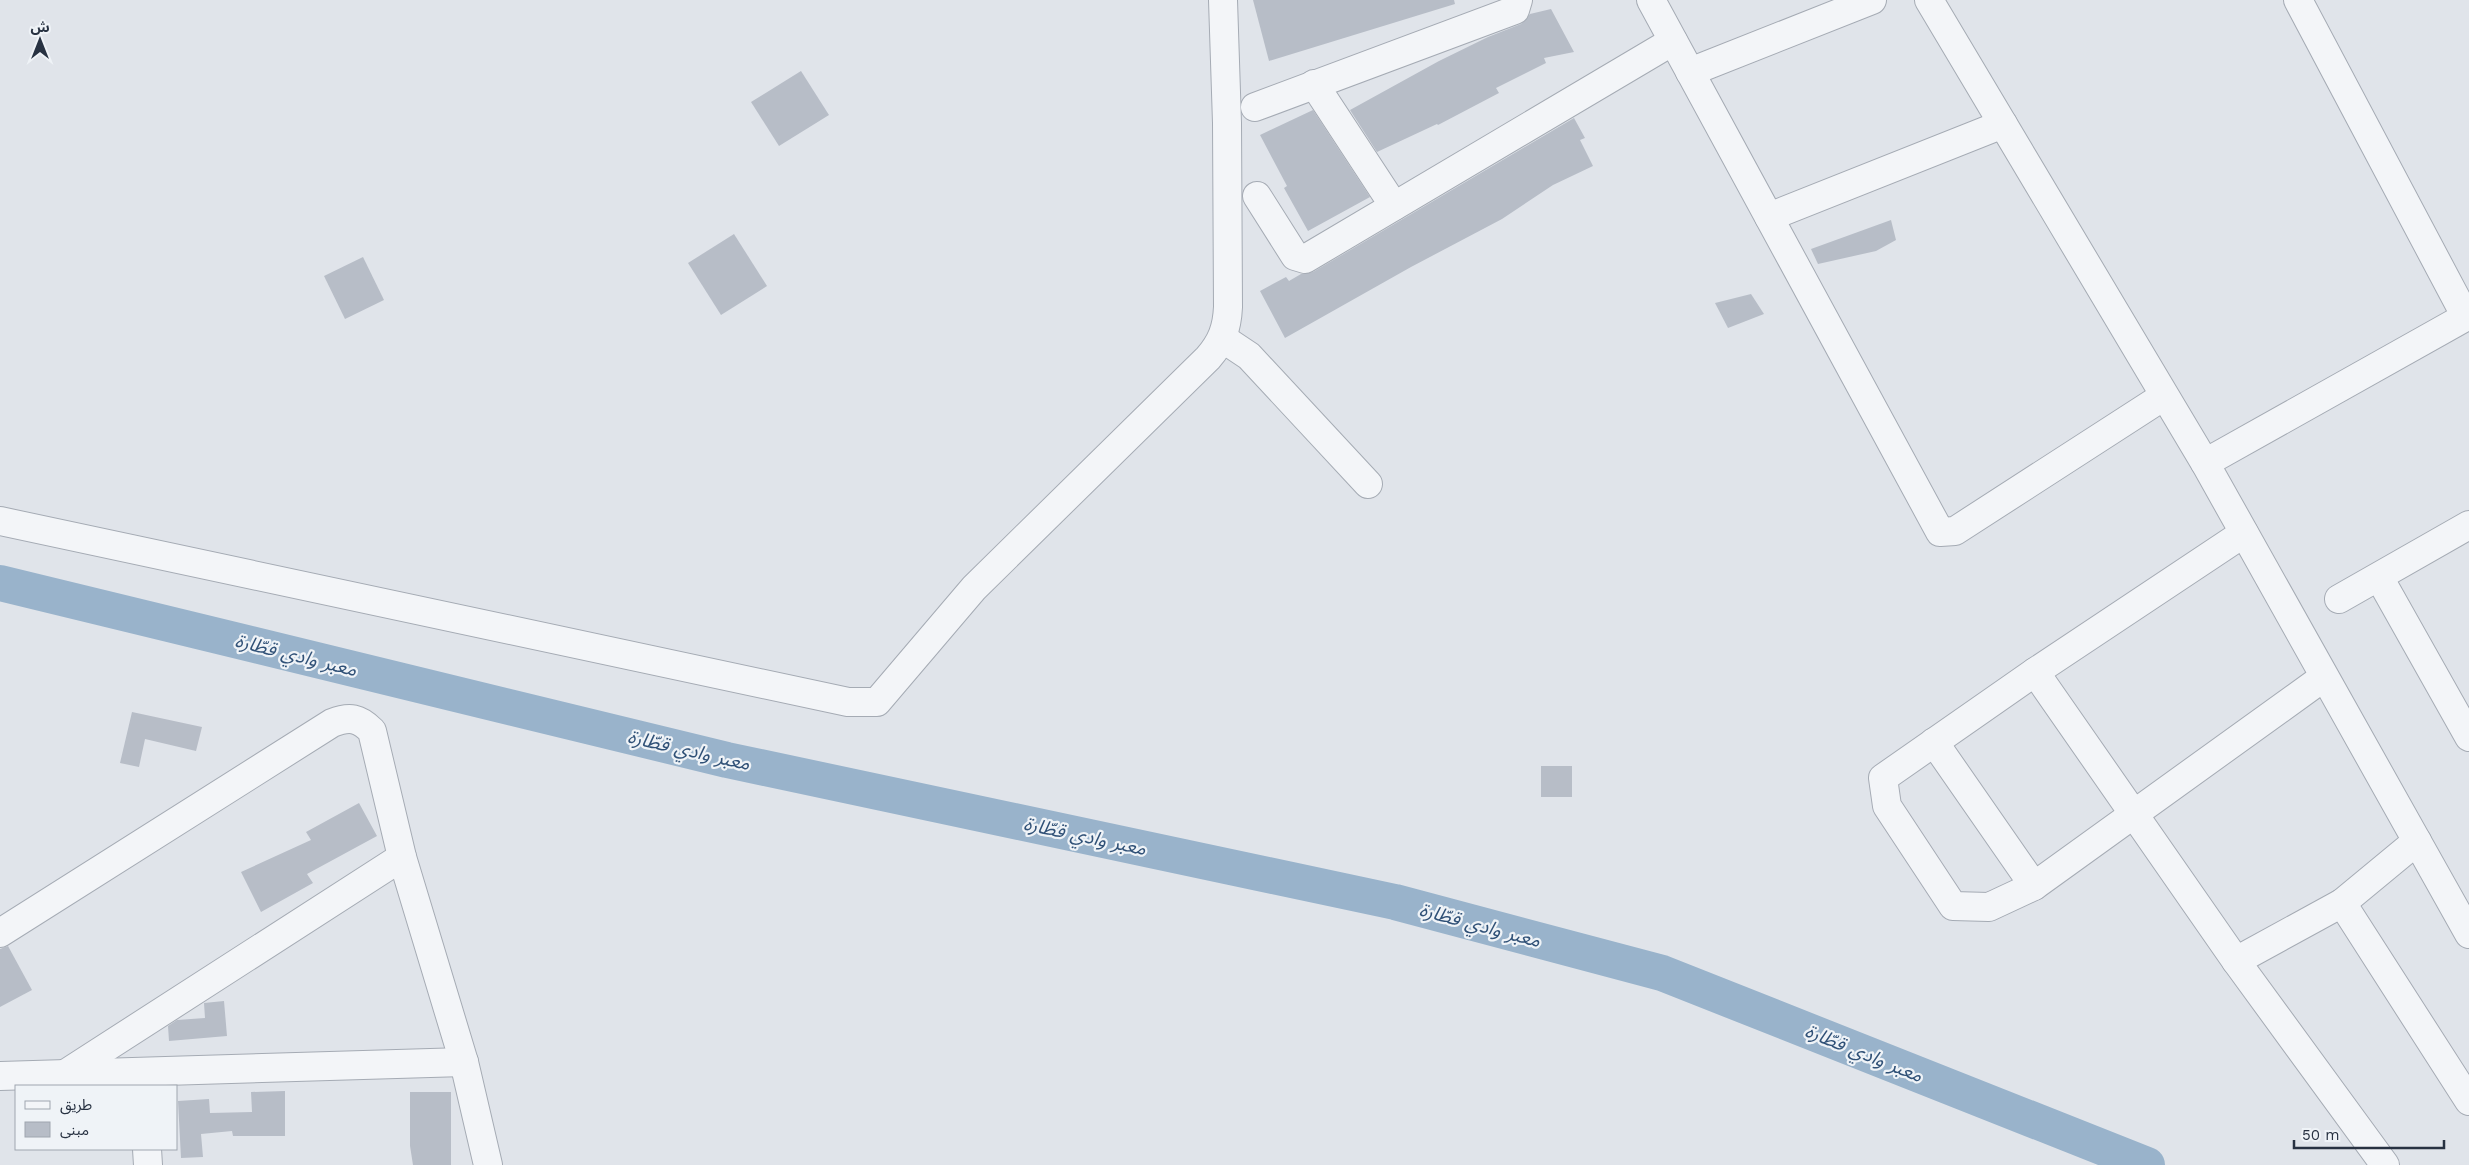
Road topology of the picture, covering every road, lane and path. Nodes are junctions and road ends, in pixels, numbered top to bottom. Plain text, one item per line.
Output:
1 (1223, 0) edge
2 (1518, 0) edge
3 (1651, 0) edge
4 (1872, 0) edge
5 (2298, 0) edge
6 (1932, 1) edge
7 (1674, 41) junction
8 (1690, 72) junction
9 (1314, 84) junction
10 (1254, 107) dead end
11 (2003, 124) junction
12 (1257, 196) dead end
13 (1394, 206) junction
14 (1769, 217) junction
15 (2467, 316) edge
16 (1222, 338) junction
17 (2164, 396) junction
18 (2204, 464) junction
19 (1368, 484) dead end
20 (0, 521) edge
21 (2469, 525) edge
22 (2244, 533) junction
23 (2379, 577) junction
24 (2339, 599) dead end
25 (2035, 672) junction
26 (2324, 676) junction
27 (2469, 737) edge
28 (1934, 742) junction
29 (2133, 813) junction
30 (2417, 841) junction
31 (402, 857) junction
32 (2034, 886) junction
33 (2342, 903) junction
34 (0, 933) edge
35 (2469, 934) edge
36 (2236, 961) junction
37 (464, 1062) junction
38 (64, 1074) junction
39 (0, 1076) edge
40 (144, 1079) edge
41 (2469, 1101) edge
42 (147, 1150) edge
43 (486, 1164) edge
44 (148, 1165) edge
45 (2385, 1165) edge

1 - 16 street
2 - 9 street
3 - 7 street
4 - 8 street
5 - 15 street
6 - 11 street
7 - 8 street
7 - 13 street
8 - 14 street
9 - 10 street
9 - 13 street
11 - 14 street
11 - 17 street
12 - 13 street
14 - 17 street
15 - 18 street
16 - 19 street
16 - 20 street
17 - 18 street
18 - 22 street
21 - 23 street
22 - 25 street
22 - 26 street
23 - 24 street
23 - 27 street
25 - 28 street
25 - 29 street
26 - 29 street
26 - 30 street
28 - 32 street
28 - 32 street
29 - 32 street
29 - 36 street
30 - 33 street
30 - 35 street
31 - 34 street
31 - 37 street
31 - 38 street
33 - 36 street
33 - 41 street
36 - 45 street
37 - 40 street
37 - 43 street
38 - 39 street
38 - 40 street
42 - 44 street

